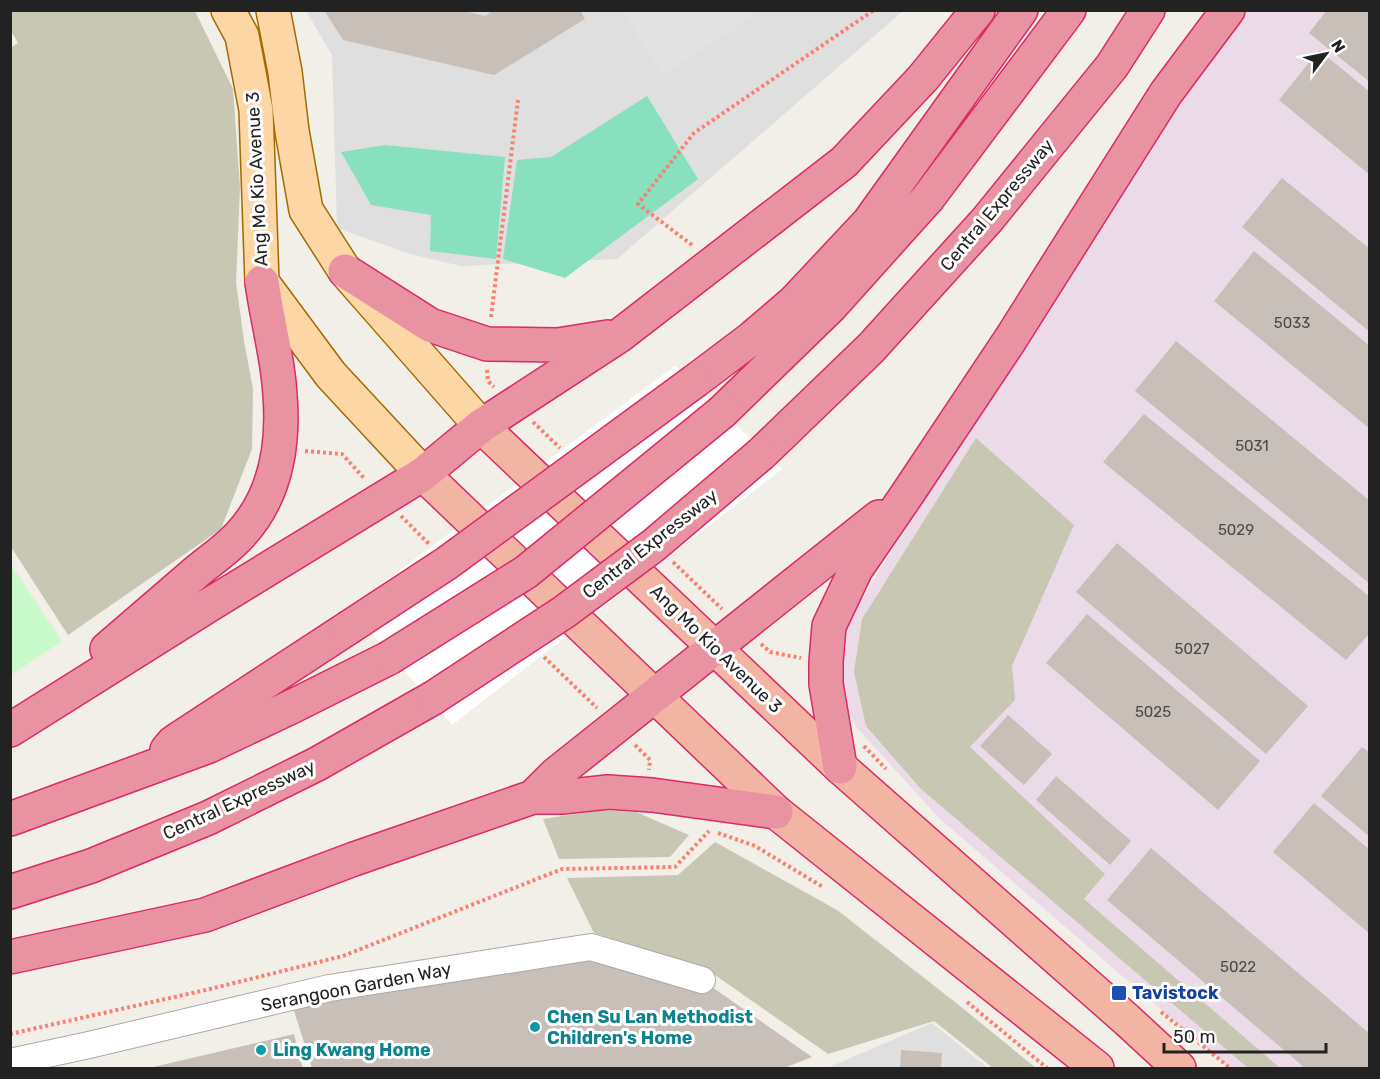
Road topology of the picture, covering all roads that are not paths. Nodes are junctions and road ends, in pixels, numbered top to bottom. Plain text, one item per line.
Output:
1 (228, 10) edge
2 (273, 10) edge
3 (978, 10) edge
4 (1022, 10) edge
5 (1069, 10) edge
6 (1148, 10) edge
7 (1158, 10) edge
8 (1228, 10) edge
9 (1112, 66) junction
10 (345, 271) junction
11 (262, 282) junction
12 (619, 336) junction
13 (481, 426) junction
14 (423, 474) junction
15 (906, 496) junction
16 (714, 647) junction
17 (655, 696) junction
18 (18, 725) edge
19 (840, 767) junction
20 (152, 768) junction
21 (533, 797) junction
22 (776, 812) junction
23 (10, 819) edge
24 (10, 891) edge
25 (10, 957) edge
26 (702, 980) dead end
27 (10, 1062) edge
28 (1097, 1068) edge
29 (1179, 1068) edge

1 - 11 main road, Ang Mo Kio Avenue 3
2 - 10 main road, Ang Mo Kio Avenue 3
3 - 12 highway
4 - 20 highway, bridge
5 - 20 highway, bridge
6 - 9 highway, Central Expressway
7 - 9 highway
8 - 15 highway
9 - 24 highway, Central Expressway, bridge
10 - 12 highway
10 - 13 main road, Ang Mo Kio Avenue 3
11 - 14 main road, Ang Mo Kio Avenue 3
11 - 18 highway
12 - 13 highway
13 - 14 highway
13 - 16 highway, Ang Mo Kio Avenue 3
14 - 17 highway, Ang Mo Kio Avenue 3
14 - 18 highway
15 - 16 highway
15 - 19 highway
16 - 17 highway
16 - 19 highway, Ang Mo Kio Avenue 3
17 - 21 highway
17 - 22 highway, Ang Mo Kio Avenue 3
19 - 29 highway, Ang Mo Kio Avenue 3
20 - 23 highway
21 - 22 highway
21 - 25 highway
22 - 28 highway, Ang Mo Kio Avenue 3
26 - 27 street, Serangoon Garden Way

